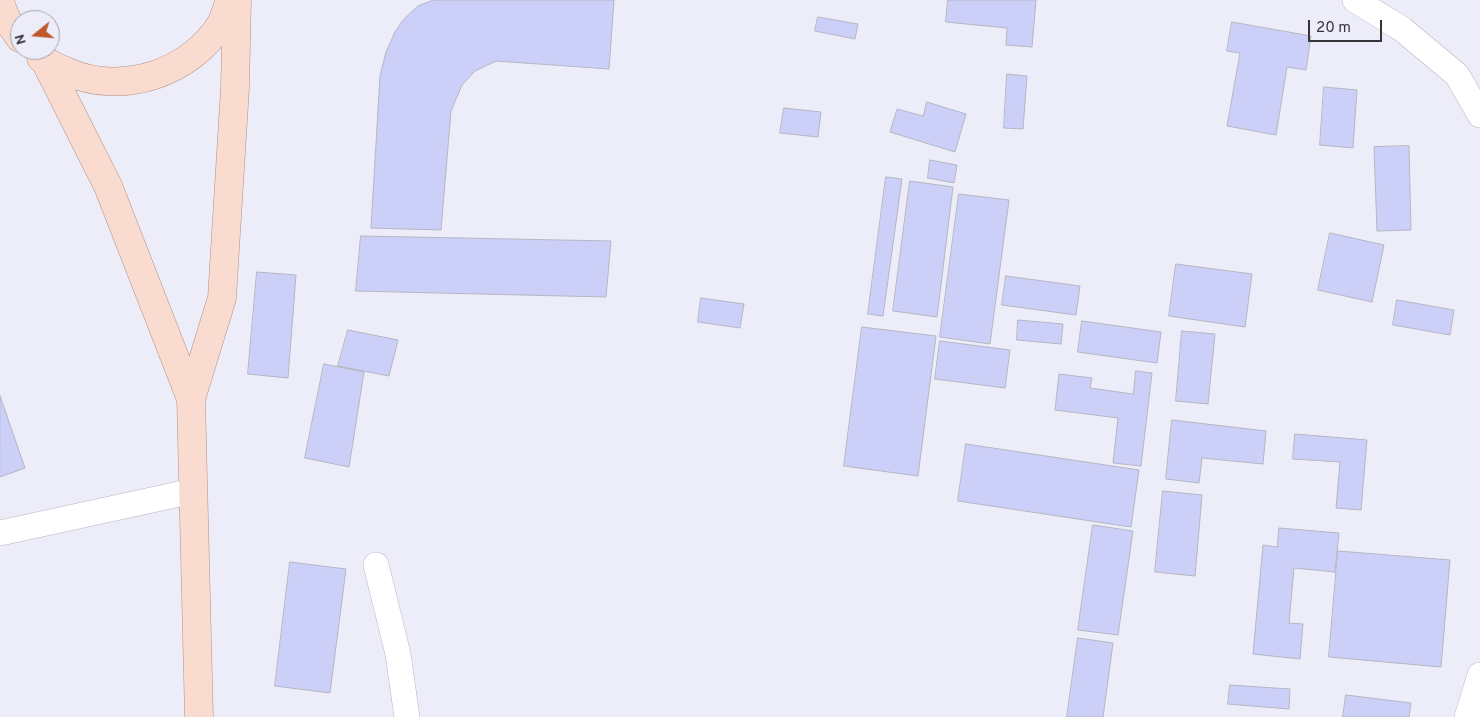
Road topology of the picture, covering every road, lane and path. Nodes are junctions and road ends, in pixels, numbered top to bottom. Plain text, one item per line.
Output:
1 (230, 0) edge
2 (237, 0) edge
3 (1355, 0) edge
4 (40, 60) edge
5 (46, 60) edge
6 (1480, 115) edge
7 (191, 399) junction
8 (193, 491) junction
9 (0, 533) edge
10 (376, 565) dead end
11 (1480, 676) edge
12 (199, 717) edge
13 (407, 717) edge
14 (1467, 717) edge

1 - 5 main road
2 - 7 main road
3 - 6 street
4 - 7 main road
7 - 8 main road
8 - 9 street
8 - 12 main road
10 - 13 street
11 - 14 street

